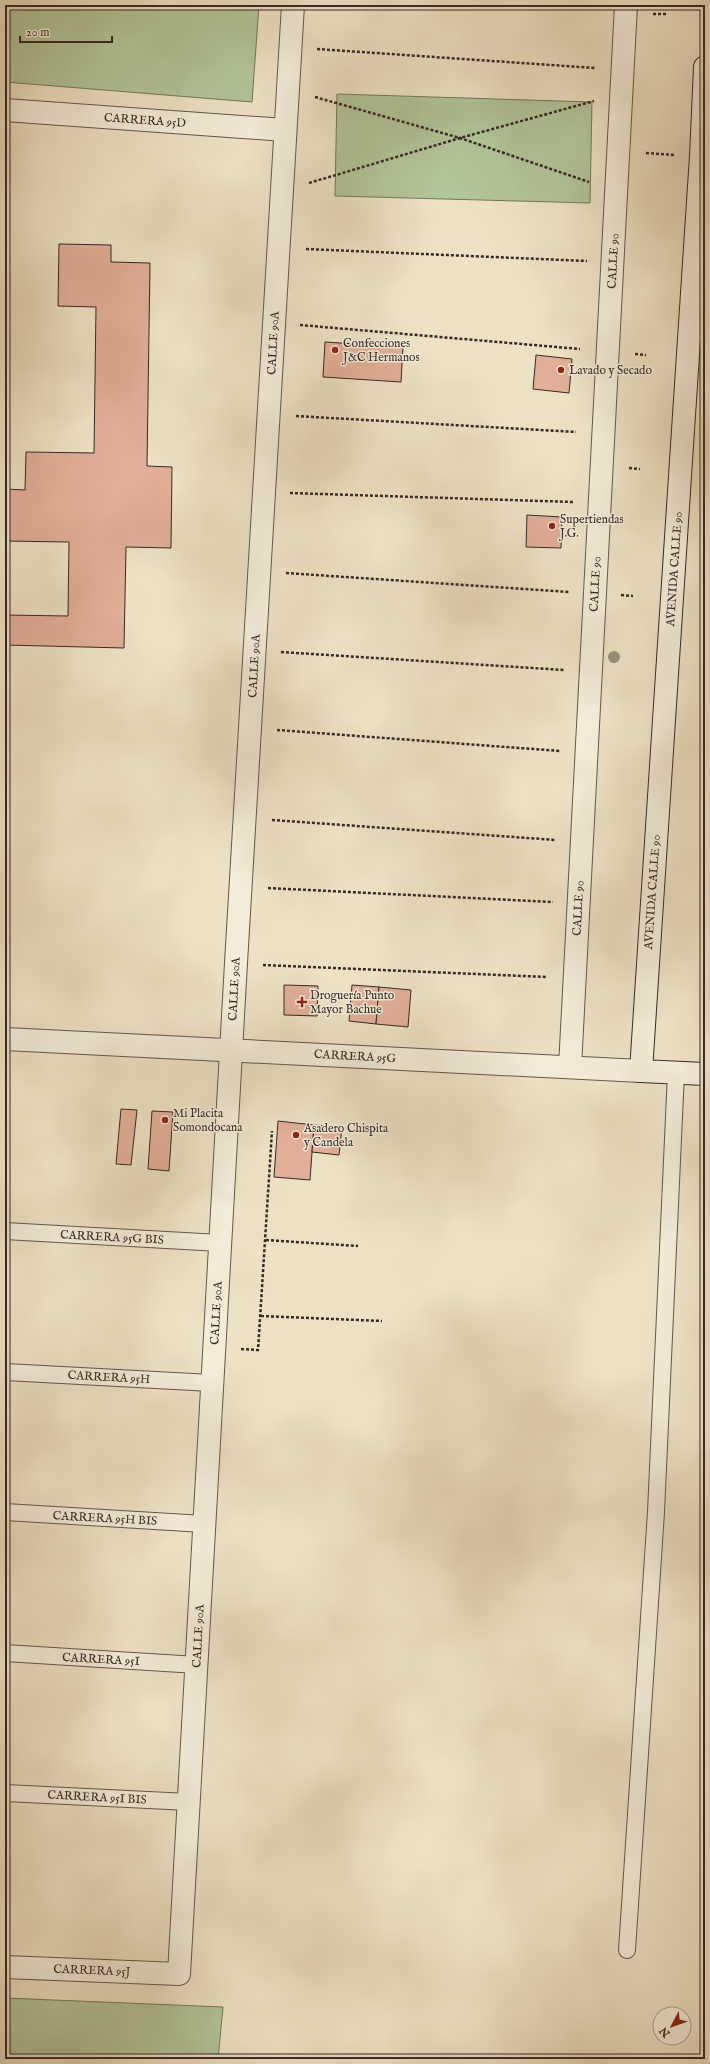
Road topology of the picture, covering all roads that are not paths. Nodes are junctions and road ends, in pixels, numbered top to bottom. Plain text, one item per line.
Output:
1 (293, 5) edge
2 (626, 5) edge
3 (705, 67) edge
4 (5, 110) edge
5 (285, 130) junction
6 (5, 1039) edge
7 (231, 1050) junction
8 (570, 1067) junction
9 (641, 1071) junction
10 (676, 1073) junction
11 (705, 1074) edge
12 (5, 1231) edge
13 (220, 1243) junction
14 (5, 1372) edge
15 (212, 1383) junction
16 (5, 1512) edge
17 (204, 1524) junction
18 (5, 1653) edge
19 (197, 1665) junction
20 (5, 1792) edge
21 (189, 1802) junction
22 (626, 1950) dead end
23 (5, 1966) edge
24 (179, 1974) joint

1 - 5 street, CALLE 90A
2 - 8 street, CALLE 90
3 - 9 street, AVENIDA CALLE 90
4 - 5 street, CARRERA 95D
5 - 7 street, CALLE 90A
6 - 7 street, CARRERA 95G
7 - 8 street, CARRERA 95G
7 - 13 street, CALLE 90A
8 - 9 street, CARRERA 95G
9 - 10 street, CARRERA 95G
10 - 11 street, CARRERA 95G
10 - 22 lane
12 - 13 lane, CARRERA 95G BIS
13 - 15 street, CALLE 90A
14 - 15 lane, CARRERA 95H
15 - 17 street, CALLE 90A
16 - 17 lane, CARRERA 95H BIS
17 - 19 street, CALLE 90A
18 - 19 lane, CARRERA 95I
19 - 21 street, CALLE 90A
20 - 21 lane, CARRERA 95I BIS
21 - 24 street, CALLE 90A
23 - 24 street, CARRERA 95J

